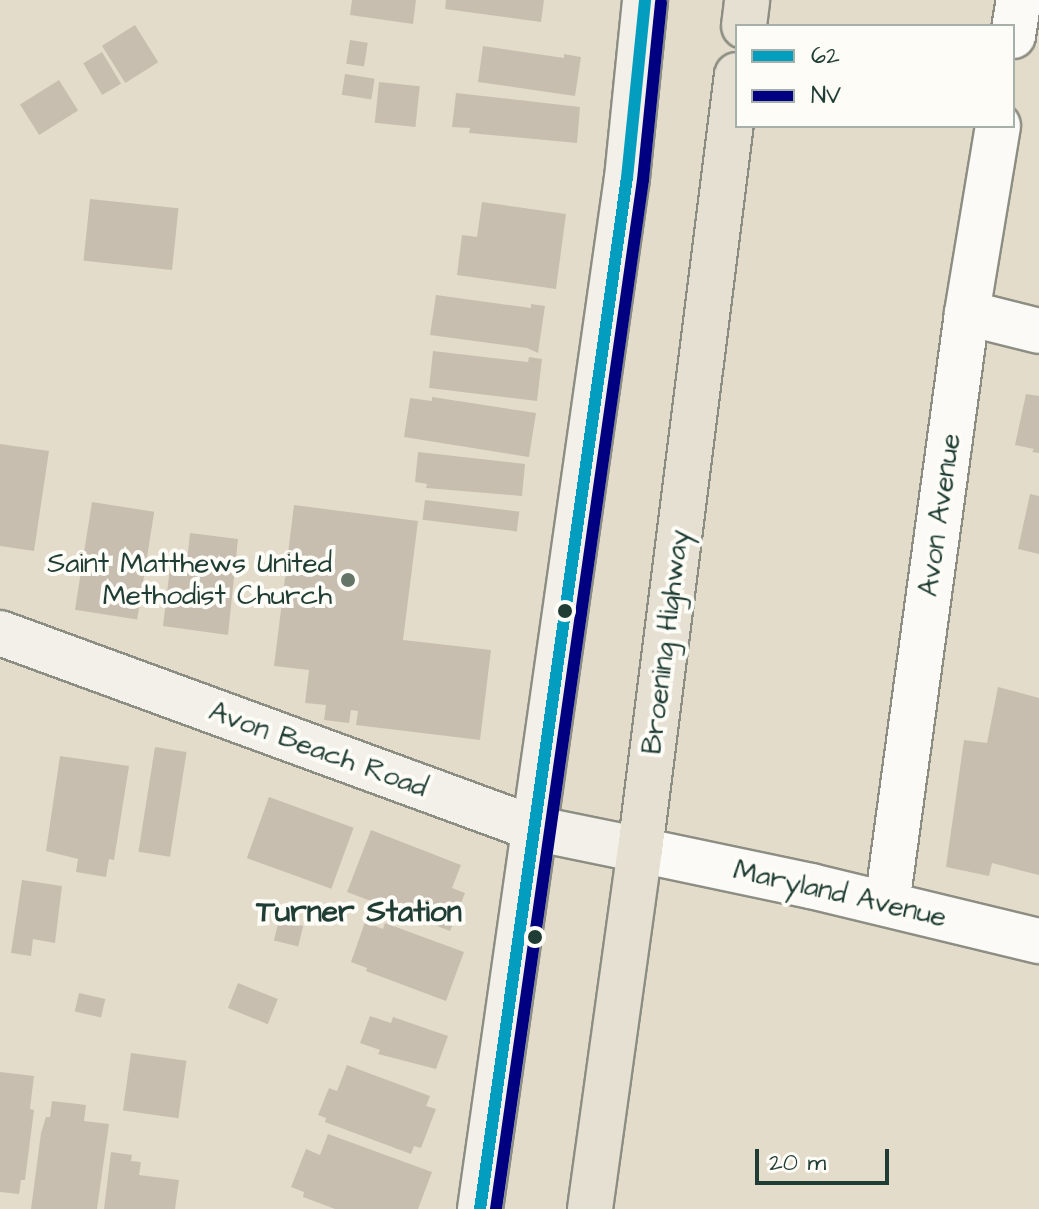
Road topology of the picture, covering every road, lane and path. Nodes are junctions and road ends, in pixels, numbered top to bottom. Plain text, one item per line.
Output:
1 (645, 0) edge
2 (747, 0) edge
3 (1019, 0) edge
4 (744, 24) edge
5 (1015, 24) edge
6 (735, 91) edge
7 (998, 128) edge
8 (967, 313) junction
9 (1039, 331) edge
10 (0, 633) edge
11 (533, 828) junction
12 (640, 850) junction
13 (887, 904) junction
14 (1039, 941) edge
15 (480, 1209) edge
16 (590, 1209) edge

1 - 11 street
2 - 4 main road
3 - 5 street
6 - 12 main road, Broening Highway
7 - 8 street, Avon Avenue
8 - 9 street
8 - 13 street, Avon Avenue
10 - 11 street, Avon Beach Road
11 - 12 street, Avon Beach Road
11 - 15 street
12 - 13 street, Maryland Avenue
12 - 16 main road, Broening Highway
13 - 14 street, Maryland Avenue

